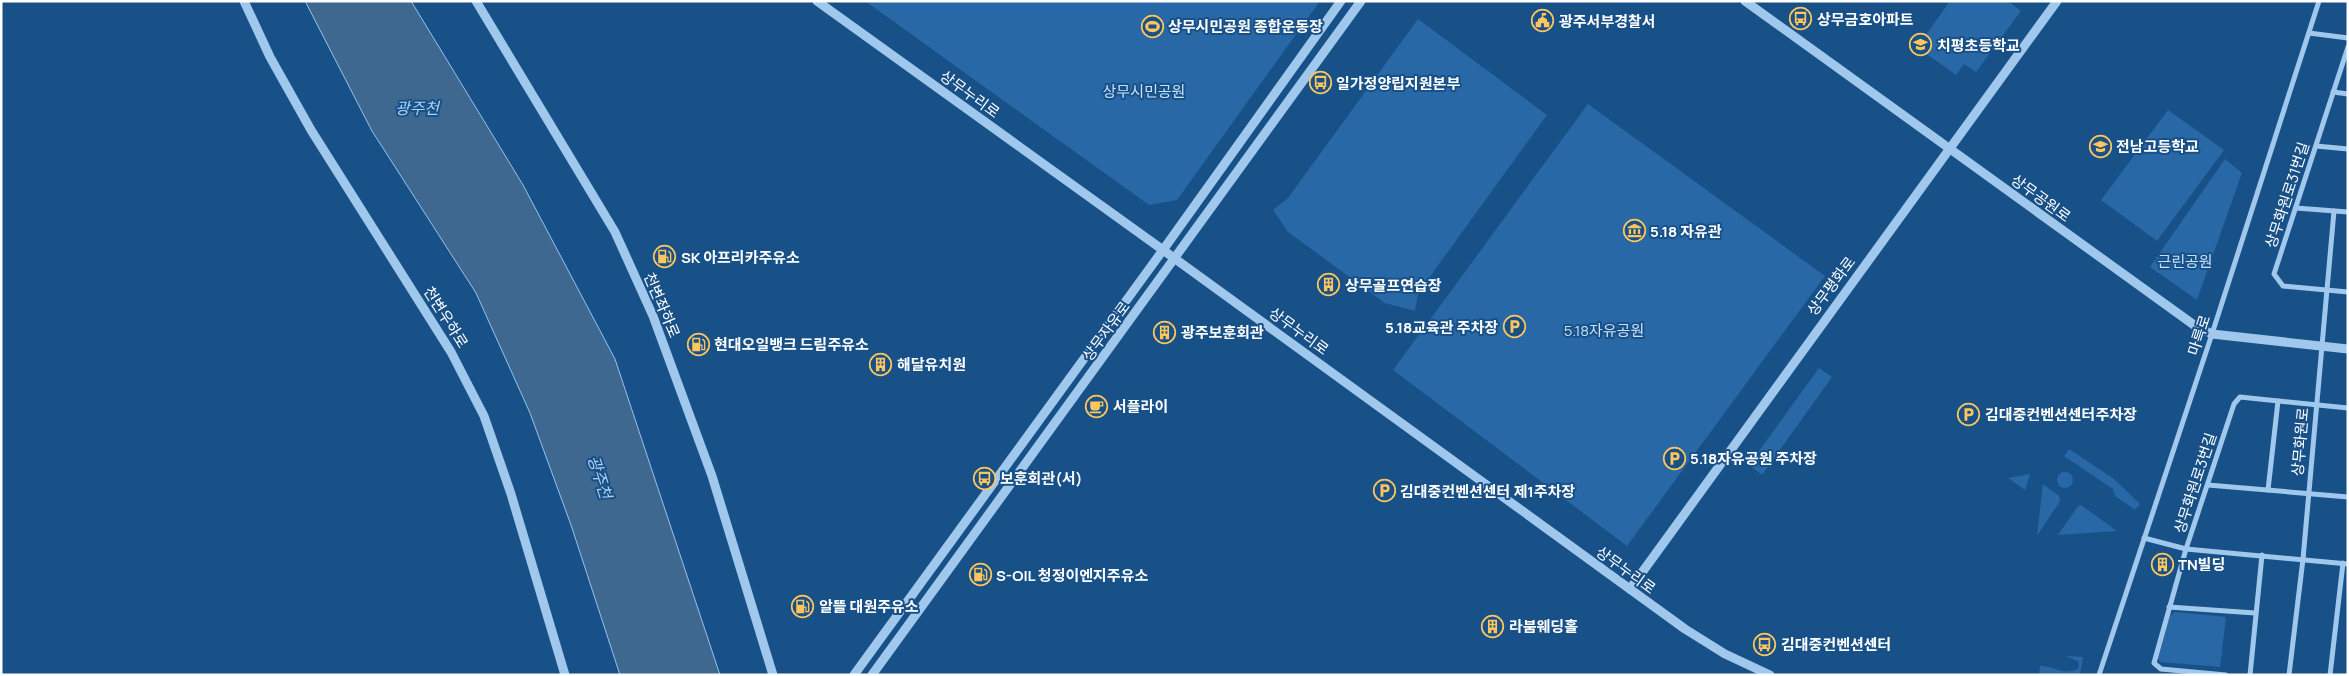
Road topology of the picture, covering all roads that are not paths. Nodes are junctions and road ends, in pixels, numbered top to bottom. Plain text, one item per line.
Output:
1 (244, 1) edge
2 (476, 1) edge
3 (817, 1) edge
4 (1340, 1) edge
5 (1361, 1) edge
6 (1745, 1) edge
7 (2056, 1) edge
8 (2319, 1) edge
9 (2309, 34) junction
10 (2348, 38) edge
11 (2348, 47) edge
12 (2333, 92) junction
13 (2348, 94) edge
14 (2316, 146) junction
15 (1950, 148) junction
16 (2348, 149) edge
17 (2296, 208) junction
18 (2334, 211) junction
19 (2348, 212) edge
20 (1163, 250) junction
21 (1176, 259) junction
22 (2326, 290) junction
23 (2348, 292) edge
24 (2212, 334) junction
25 (2322, 347) junction
26 (2348, 349) edge
27 (2278, 401) junction
28 (2316, 404) junction
29 (2348, 408) edge
30 (2208, 485) junction
31 (2268, 490) junction
32 (2308, 494) junction
33 (2348, 497) edge
34 (2144, 538) junction
35 (2186, 549) junction
36 (2262, 556) junction
37 (2304, 559) junction
38 (2345, 564) edge
39 (1630, 589) junction
40 (2169, 607) junction
41 (2255, 614) junction
42 (565, 675) edge
43 (773, 675) edge
44 (854, 675) edge
45 (872, 675) edge
46 (1770, 675) edge
47 (2099, 675) edge
48 (2226, 675) edge
49 (2250, 675) edge
50 (2289, 675) edge
51 (2330, 675) edge

1 - 42 street, 천변우하로
2 - 43 street, 천변좌하로
3 - 20 street, 상무누리로
4 - 20 street, 상무자유로
5 - 21 street, 상무자유로
6 - 15 street, 상무공원로
7 - 15 street, 상무평화로
8 - 9 street, 마륵로
9 - 10 street
9 - 24 street, 마륵로
11 - 12 street, 상무화원로31번길
12 - 13 street
12 - 14 street, 상무화원로31번길
14 - 16 street
14 - 17 street, 상무화원로31번길
15 - 24 street, 상무공원로
15 - 39 street, 상무평화로
17 - 18 street
17 - 22 street, 상무화원로31번길
18 - 19 street
18 - 22 street, 상무화원로
20 - 21 street, 상무누리로
20 - 44 street, 상무자유로
21 - 39 street, 상무누리로
21 - 45 street, 상무자유로
22 - 23 street, 상무화원로31번길
22 - 25 street, 상무화원로
24 - 25 street, 상무공원로
24 - 34 street, 마륵로
25 - 26 street, 상무공원로
25 - 28 street, 상무화원로
27 - 28 street
27 - 30 street, 상무화원로3번길
27 - 31 street
28 - 29 street
28 - 32 street, 상무화원로
30 - 31 street
30 - 35 street, 상무화원로3번길
31 - 32 street
32 - 33 street
32 - 37 street, 상무화원로
34 - 35 street
34 - 47 street, 마륵로
35 - 36 street
35 - 40 street, 상무화원로3번길
36 - 37 street
36 - 41 street
37 - 38 street
37 - 50 street, 상무화원로
38 - 51 street
39 - 46 street, 상무누리로
40 - 41 street
40 - 48 street, 상무화원로3번길
41 - 49 street

